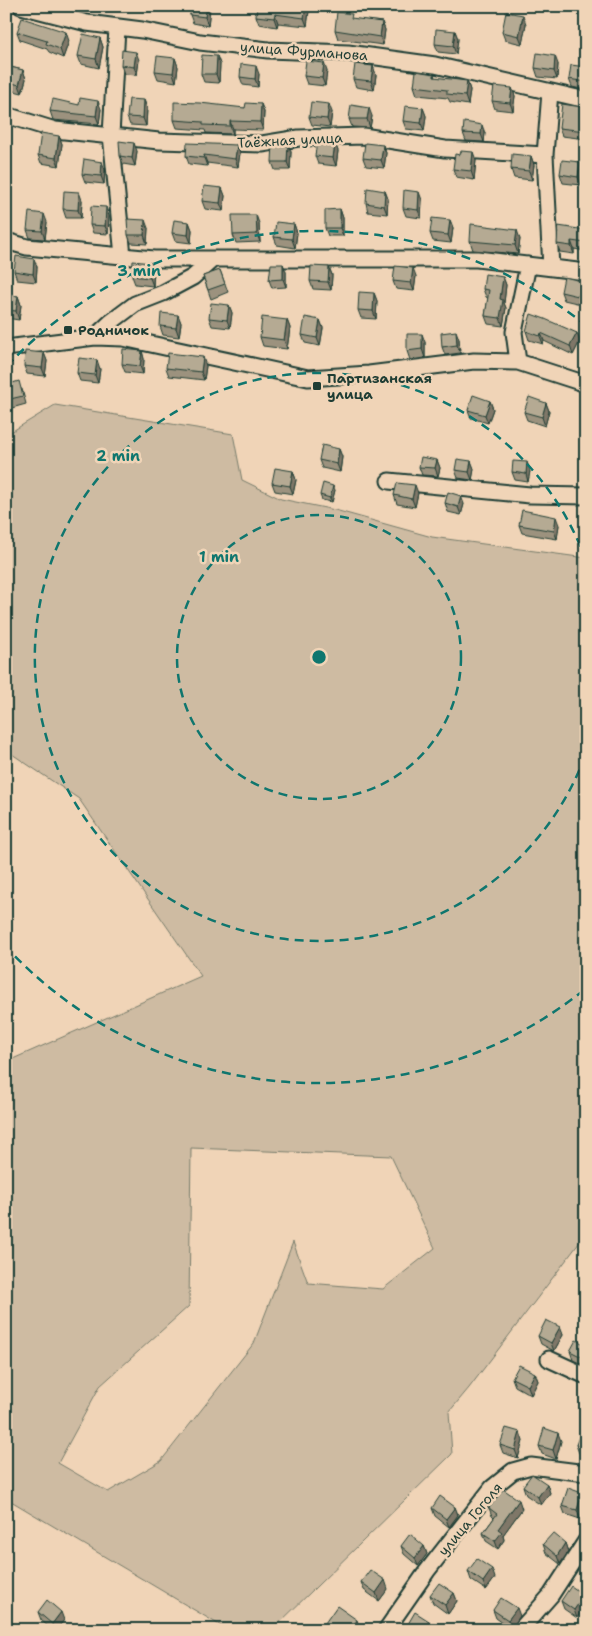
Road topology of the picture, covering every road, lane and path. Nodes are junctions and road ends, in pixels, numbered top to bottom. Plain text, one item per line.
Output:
1 (21, 6) edge
2 (118, 28) junction
3 (550, 92) junction
4 (586, 100) edge
5 (6, 115) edge
6 (111, 135) junction
7 (546, 155) junction
8 (6, 241) edge
9 (123, 256) junction
10 (212, 260) junction
11 (528, 265) junction
12 (551, 268) junction
13 (586, 272) edge
14 (95, 337) junction
15 (6, 348) edge
16 (518, 362) junction
17 (586, 384) edge
18 (390, 481) dead end
19 (586, 496) edge
20 (549, 1359) dead end
21 (586, 1376) edge
22 (586, 1473) edge
23 (586, 1541) edge
24 (386, 1630) edge
25 (520, 1630) edge

1 - 2 street, улица Фурманова
2 - 3 street, улица Фурманова
2 - 6 street
3 - 4 street, улица Фурманова
3 - 7 street
5 - 6 street, Таёжная улица
6 - 7 street, Таёжная улица
6 - 9 street
7 - 12 street
8 - 9 street
9 - 10 street
10 - 11 street
10 - 14 street
11 - 12 street
11 - 16 street
12 - 13 street
14 - 15 street
14 - 16 street
16 - 17 street
18 - 19 street
20 - 21 street
22 - 24 street, улица Гоголя
23 - 25 street

